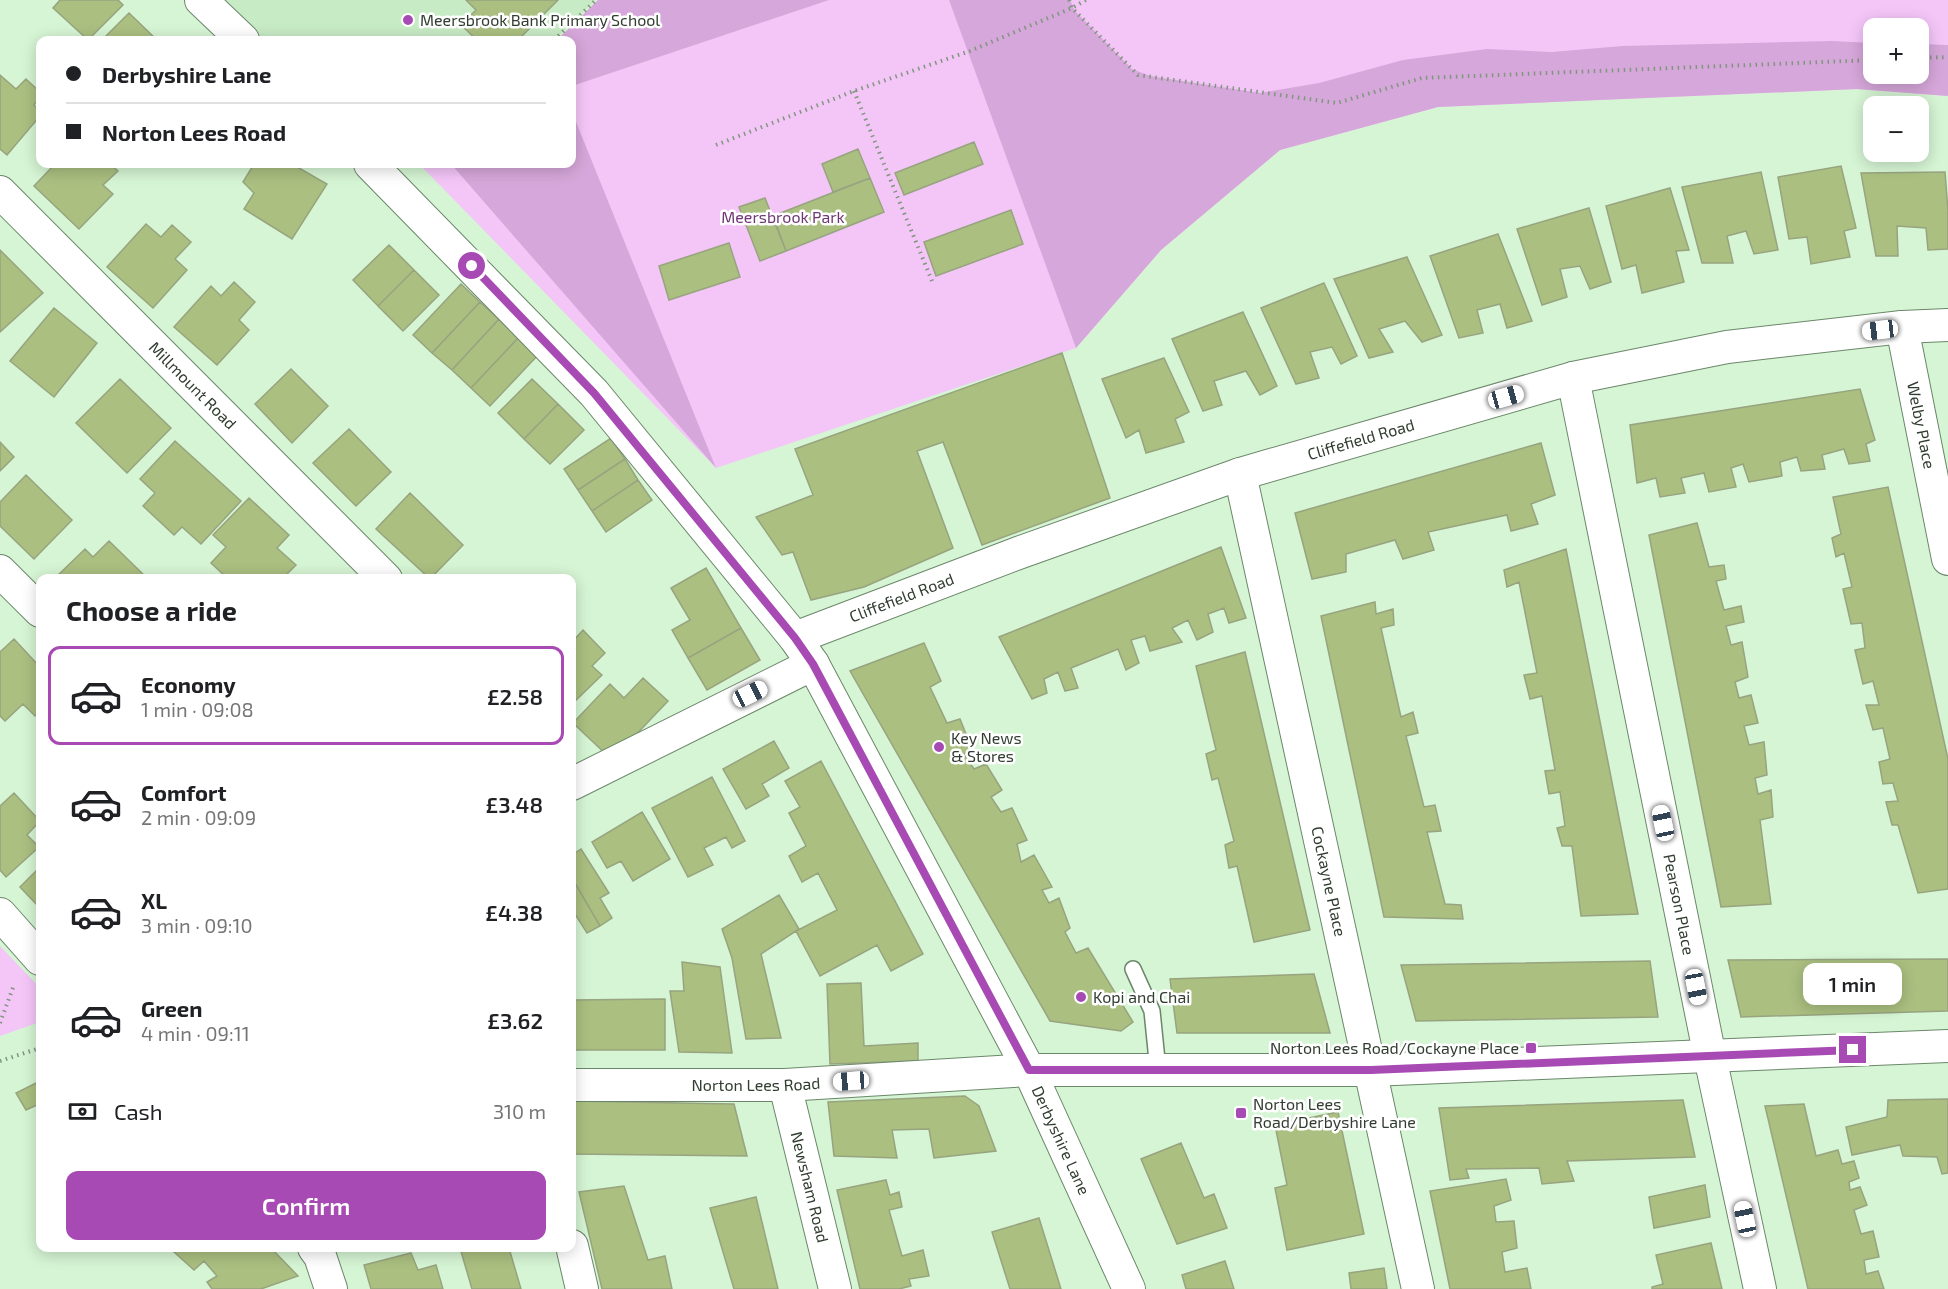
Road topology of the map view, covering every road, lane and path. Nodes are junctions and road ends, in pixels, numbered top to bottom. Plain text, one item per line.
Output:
1 (201, 0) edge
2 (596, 0) edge
3 (1069, 0) edge
4 (1086, 0) edge
5 (1072, 8) junction
6 (239, 36) edge
7 (558, 36) edge
8 (1948, 57) edge
9 (1929, 58) edge
10 (1863, 60) edge
11 (854, 91) junction
12 (716, 145) dead end
13 (374, 168) edge
14 (0, 192) edge
15 (932, 281) dead end
16 (1948, 326) edge
17 (1902, 327) junction
18 (1573, 378) junction
19 (1240, 474) junction
20 (1948, 560) edge
21 (0, 571) edge
22 (381, 574) edge
23 (36, 607) edge
24 (795, 638) junction
25 (813, 664) junction
26 (576, 775) edge
27 (0, 914) edge
28 (36, 954) edge
29 (1133, 969) dead end
30 (1948, 1046) edge
31 (36, 1049) edge
32 (1710, 1057) junction
33 (0, 1061) edge
34 (1029, 1070) junction
35 (1158, 1070) junction
36 (1371, 1070) junction
37 (576, 1084) edge
38 (785, 1085) junction
39 (317, 1252) edge
40 (573, 1252) edge
41 (331, 1289) edge
42 (582, 1289) edge
43 (835, 1289) edge
44 (1129, 1289) edge
45 (1418, 1289) edge
46 (1760, 1289) edge

1 - 6 street
2 - 7 path
3 - 5 path
4 - 5 path
5 - 10 path
5 - 11 path
8 - 9 path
11 - 12 path
11 - 15 path
13 - 24 street, Derbyshire Lane
14 - 22 street, Millmount Road
16 - 17 street, Cliffefield Road
17 - 18 street, Cliffefield Road
17 - 20 street, Welby Place
18 - 19 street, Cliffefield Road
18 - 32 street, Pearson Place
19 - 24 street, Cliffefield Road
19 - 36 street, Cockayne Place
21 - 23 street
24 - 25 street, Derbyshire Lane
25 - 26 street
25 - 34 street, Derbyshire Lane
27 - 28 street
29 - 35 lane
30 - 32 street, Norton Lees Road
31 - 33 path
32 - 36 street, Norton Lees Road
32 - 46 street, Pearson Place
34 - 35 street, Norton Lees Road
34 - 38 street, Norton Lees Road
34 - 44 street, Derbyshire Lane
35 - 36 street, Norton Lees Road
36 - 45 street, Cockayne Place
37 - 38 street, Norton Lees Road
38 - 43 street, Newsham Road
39 - 41 street
40 - 42 street

